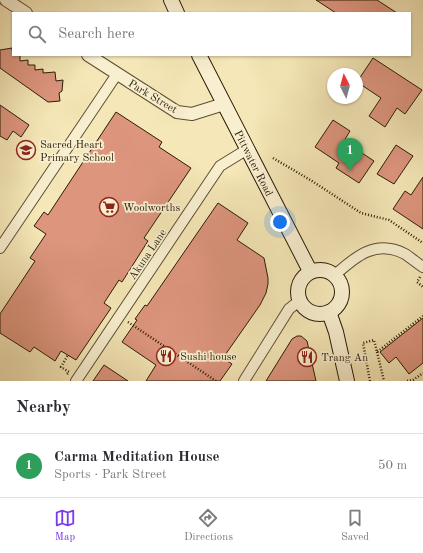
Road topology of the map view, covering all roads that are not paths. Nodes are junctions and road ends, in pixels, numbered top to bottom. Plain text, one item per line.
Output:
1 (6, 0) edge
2 (171, 0) edge
3 (24, 12) edge
4 (177, 12) edge
5 (90, 56) edge
6 (200, 56) edge
7 (117, 74) junction
8 (224, 104) junction
9 (246, 150) junction
10 (0, 248) edge
11 (310, 271) junction
12 (422, 272) edge
13 (335, 275) junction
14 (299, 301) junction
15 (329, 312) junction
16 (76, 381) edge
17 (244, 381) edge
18 (346, 381) edge

1 - 3 street
2 - 4 main road
5 - 7 street, Park Street
6 - 8 main road, Pittwater Road
7 - 8 street, Park Street
7 - 10 street
8 - 9 main road, Pittwater Road
9 - 11 main road, Pittwater Road
9 - 16 street, Akuna Lane
11 - 13 main road
11 - 14 main road
12 - 13 street
13 - 15 main road
14 - 15 main road
14 - 17 street
15 - 18 main road

